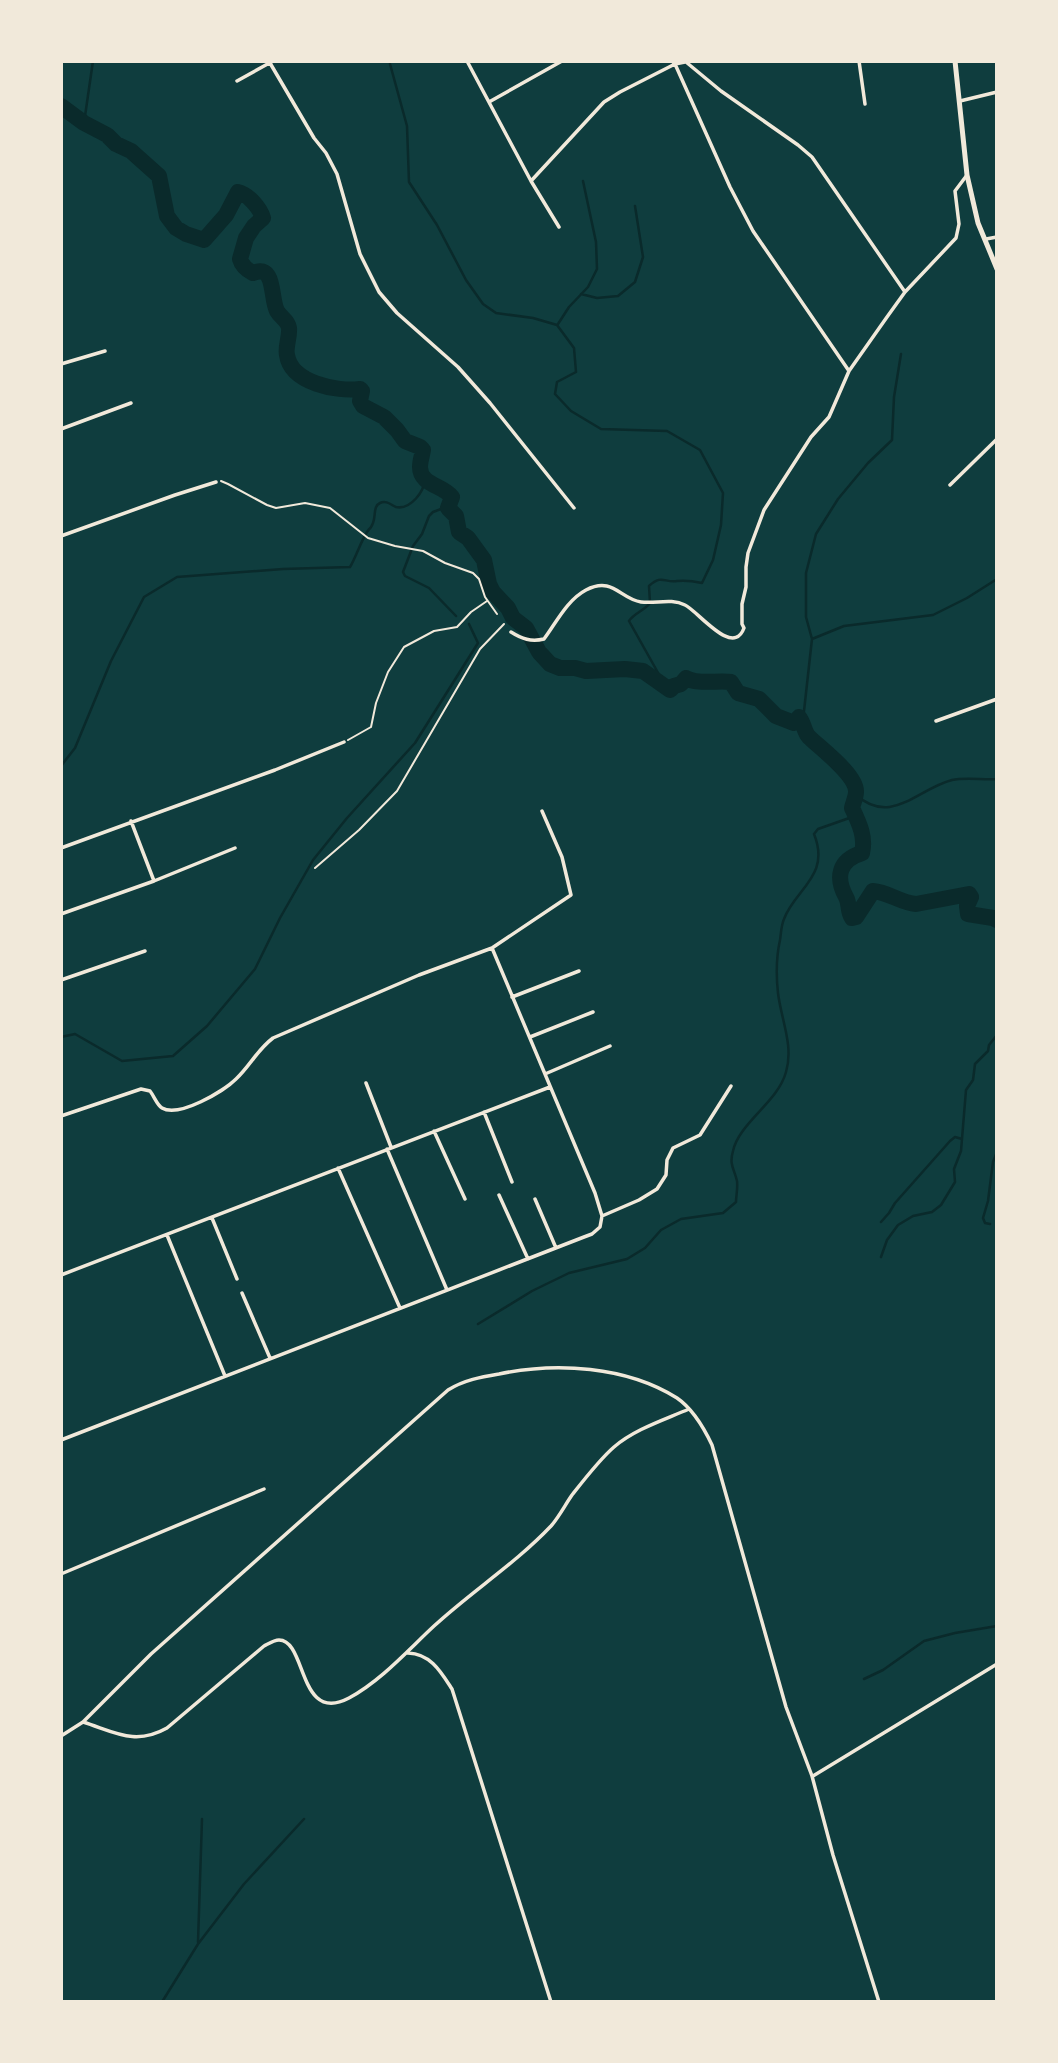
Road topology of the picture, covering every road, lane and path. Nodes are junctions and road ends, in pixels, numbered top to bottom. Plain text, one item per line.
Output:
1 (467, 61) edge
2 (562, 61) edge
3 (859, 61) edge
4 (954, 61) edge
5 (271, 62) edge
6 (687, 62) edge
7 (673, 63) edge
8 (237, 81) dead end
9 (997, 92) edge
10 (960, 101) junction
11 (489, 102) junction
12 (864, 104) dead end
13 (967, 175) junction
14 (531, 181) junction
15 (559, 227) dead end
16 (997, 237) edge
17 (984, 240) junction
18 (997, 269) edge
19 (905, 292) junction
20 (105, 351) dead end
21 (61, 364) edge
22 (849, 371) junction
23 (131, 403) dead end
24 (61, 429) edge
25 (997, 439) edge
26 (216, 482) joint
27 (950, 485) dead end
28 (574, 508) dead end
29 (61, 536) edge
30 (488, 601) junction
31 (497, 614) dead end
32 (504, 624) dead end
33 (510, 632) dead end
34 (997, 699) edge
35 (936, 721) dead end
36 (344, 742) joint
37 (542, 811) dead end
38 (131, 821) junction
39 (61, 848) edge
40 (235, 848) dead end
41 (315, 868) dead end
42 (155, 881) junction
43 (61, 914) edge
44 (492, 948) junction
45 (145, 951) dead end
46 (579, 971) dead end
47 (61, 980) edge
48 (512, 997) junction
49 (593, 1012) dead end
50 (529, 1037) junction
51 (611, 1046) dead end
52 (545, 1074) junction
53 (366, 1083) dead end
54 (731, 1086) dead end
55 (550, 1087) junction
56 (484, 1112) junction
57 (61, 1116) edge
58 (434, 1131) junction
59 (389, 1148) junction
60 (338, 1168) junction
61 (512, 1182) dead end
62 (499, 1195) dead end
63 (465, 1199) dead end
64 (535, 1199) dead end
65 (602, 1216) junction
66 (212, 1218) junction
67 (167, 1235) junction
68 (556, 1248) junction
69 (528, 1259) junction
70 (61, 1275) edge
71 (237, 1279) dead end
72 (447, 1290) junction
73 (242, 1293) dead end
74 (400, 1308) junction
75 (270, 1359) junction
76 (225, 1376) junction
77 (689, 1409) junction
78 (61, 1440) edge
79 (264, 1489) dead end
80 (61, 1574) edge
81 (406, 1653) junction
82 (997, 1664) edge
83 (83, 1723) junction
84 (61, 1736) edge
85 (812, 1776) junction
86 (551, 2002) edge
87 (879, 2002) edge

1 - 11 street
2 - 11 street
3 - 12 street
4 - 10 main road
5 - 8 street
5 - 28 street
6 - 7 street
6 - 19 street
7 - 14 street
7 - 22 street
9 - 10 street
10 - 13 main road
11 - 14 street
13 - 17 main road
13 - 19 street
14 - 15 street
16 - 17 street
17 - 18 main road
19 - 22 street
20 - 21 street
22 - 33 street
23 - 24 street
25 - 27 street
26 - 29 street
26 - 30 path
30 - 31 path
30 - 36 path
32 - 41 path
34 - 35 street
36 - 38 street
37 - 44 street
38 - 39 street
38 - 42 street
40 - 42 street
42 - 43 street
44 - 48 street
44 - 57 street
45 - 47 street
46 - 48 street
48 - 50 street
49 - 50 street
50 - 52 street
51 - 52 street
52 - 55 street
53 - 59 street
54 - 65 street
55 - 56 street
55 - 65 street
56 - 58 street
56 - 61 street
58 - 59 street
58 - 63 street
59 - 60 street
59 - 72 street
60 - 66 street
60 - 74 street
62 - 69 street
64 - 68 street
65 - 68 street
66 - 67 street
66 - 71 street
67 - 70 street
67 - 76 street
68 - 69 street
69 - 72 street
72 - 74 street
73 - 75 street
74 - 75 street
75 - 76 street
76 - 78 street
77 - 81 street
77 - 83 street
77 - 85 street
79 - 80 street
81 - 83 street
81 - 86 street
82 - 85 street
83 - 84 street
85 - 87 street

